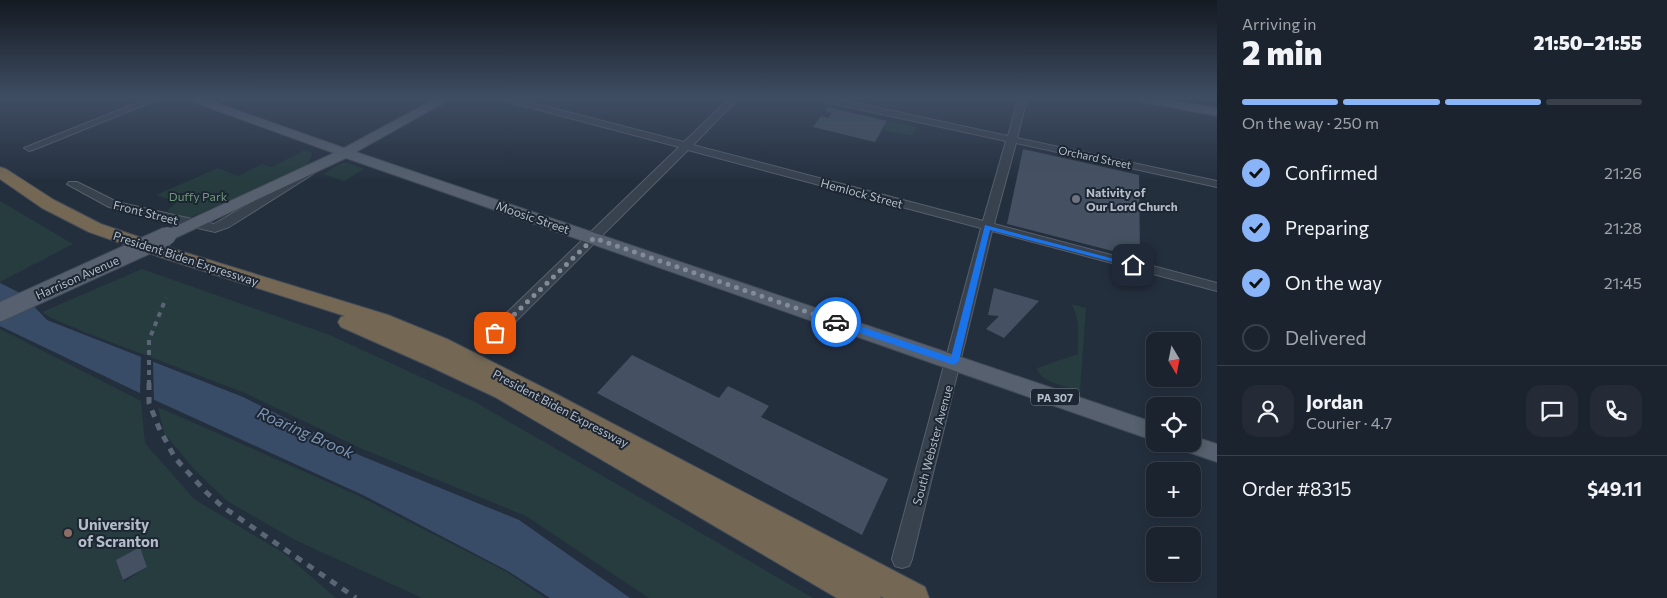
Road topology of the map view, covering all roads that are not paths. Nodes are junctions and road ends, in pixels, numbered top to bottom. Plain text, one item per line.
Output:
1 (83, 127) edge
2 (276, 127) edge
3 (393, 127) edge
4 (614, 127) edge
5 (705, 127) edge
6 (956, 127) edge
7 (1015, 127) edge
8 (1012, 139) junction
9 (686, 146) junction
10 (29, 148) dead end
11 (345, 154) junction
12 (0, 172) edge
13 (73, 184) dead end
14 (1217, 184) edge
15 (0, 189) edge
16 (193, 224) junction
17 (987, 227) junction
18 (594, 238) junction
19 (1217, 287) edge
20 (0, 312) edge
21 (495, 333) dead end
22 (954, 361) junction
23 (1146, 429) edge
24 (1201, 448) edge
25 (1217, 453) edge
26 (902, 559) dead end
27 (866, 598) edge
28 (914, 598) edge

1 - 10 street
2 - 11 main road, Moosic Street / PA 307
3 - 11 main road, Harrison Avenue
4 - 9 street, Hemlock Street
5 - 9 street
6 - 8 street, Orchard Street
7 - 8 street, South Webster Avenue
8 - 14 street, Orchard Street
8 - 17 street, South Webster Avenue
9 - 17 street, Hemlock Street
9 - 18 street
11 - 16 main road, Harrison Avenue
11 - 18 main road, Moosic Street / PA 307
12 - 28 highway, President Biden Expressway
13 - 16 street, Front Street
15 - 27 highway, President Biden Expressway
16 - 20 main road, Harrison Avenue, bridge
17 - 19 street, Hemlock Street
17 - 22 street, South Webster Avenue
18 - 21 street
18 - 22 main road, Moosic Street / PA 307
22 - 23 main road, Moosic Street / PA 307
22 - 26 street, South Webster Avenue
24 - 25 main road

